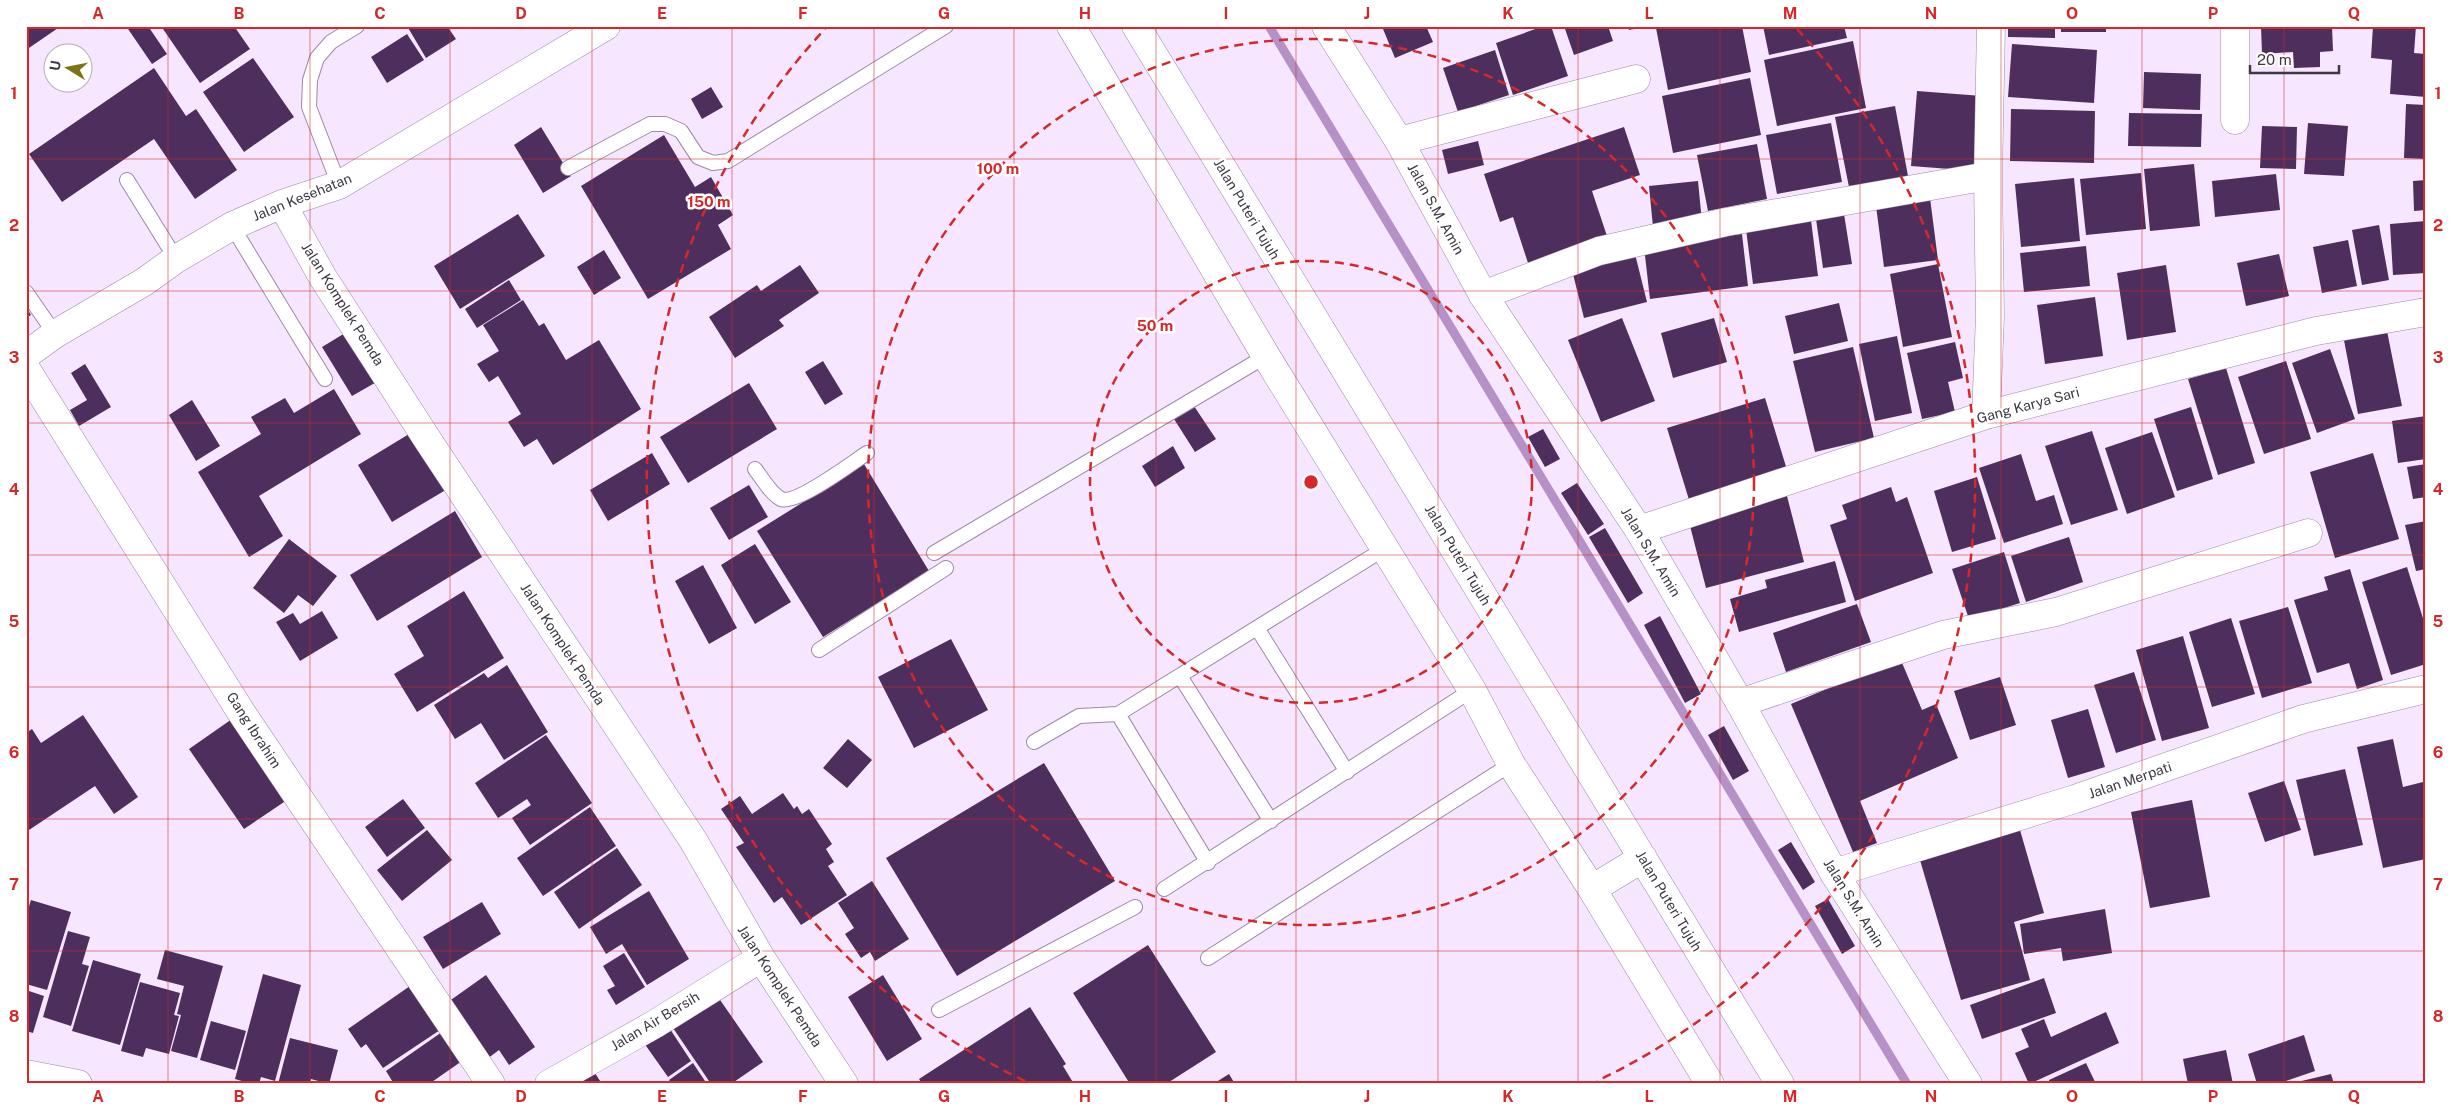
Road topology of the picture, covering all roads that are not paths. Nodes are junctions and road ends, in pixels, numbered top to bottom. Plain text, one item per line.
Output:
1 (357, 26) edge
2 (606, 26) edge
3 (946, 26) edge
4 (1071, 26) edge
5 (1136, 26) edge
6 (1326, 26) edge
7 (1991, 26) edge
8 (2235, 26) edge
9 (1636, 78) dead end
10 (2234, 120) dead end
11 (1399, 141) junction
12 (568, 168) dead end
13 (1988, 176) junction
14 (127, 180) dead end
15 (338, 185) junction
16 (282, 204) junction
17 (232, 226) junction
18 (176, 259) junction
19 (26, 292) edge
20 (1483, 295) junction
21 (2426, 312) edge
22 (55, 334) junction
23 (26, 356) edge
24 (1266, 356) junction
25 (26, 369) edge
26 (325, 379) dead end
27 (1986, 415) junction
28 (867, 454) dead end
29 (755, 469) dead end
30 (1639, 530) junction
31 (2308, 533) dead end
32 (1384, 549) junction
33 (934, 553) dead end
34 (946, 568) dead end
35 (1257, 628) junction
36 (820, 650) dead end
37 (1180, 676) junction
38 (2426, 689) edge
39 (1472, 690) junction
40 (1740, 703) junction
41 (1118, 714) junction
42 (1034, 742) dead end
43 (1511, 764) junction
44 (1348, 772) junction
45 (1271, 821) junction
46 (1643, 858) junction
47 (1208, 863) junction
48 (1834, 873) junction
49 (1164, 889) dead end
50 (1592, 889) junction
51 (1135, 907) dead end
52 (761, 958) junction
53 (1208, 958) dead end
54 (939, 1010) dead end
55 (26, 1074) edge
56 (78, 1084) edge
57 (491, 1084) edge
58 (549, 1084) edge
59 (844, 1084) edge
60 (1710, 1084) edge
61 (1780, 1084) edge
62 (1968, 1084) edge

1 - 15 lane
2 - 15 main road, Jalan Kesehatan
3 - 12 lane
4 - 24 main road
5 - 46 main road, Jalan Puteri Tujuh
6 - 11 main road, Jalan S.M. Amin
7 - 13 main road
8 - 10 main road
9 - 11 main road
11 - 20 main road, Jalan S.M. Amin
13 - 20 main road
13 - 27 main road
14 - 18 lane
15 - 16 main road, Jalan Kesehatan
16 - 17 main road, Jalan Kesehatan
16 - 52 main road, Jalan Komplek Pemda
17 - 18 main road, Jalan Kesehatan
17 - 26 lane
18 - 22 main road, Jalan Kesehatan
19 - 22 lane
20 - 30 main road, Jalan S.M. Amin
21 - 27 main road, Gang Karya Sari
22 - 23 main road, Jalan Kesehatan
24 - 32 main road
24 - 33 lane
25 - 57 main road, Gang Ibrahim
27 - 30 main road, Gang Karya Sari
28 - 29 lane
30 - 40 main road, Jalan S.M. Amin
31 - 40 main road
32 - 35 lane
32 - 39 main road
34 - 36 lane
35 - 37 lane
35 - 44 lane
37 - 41 lane
37 - 45 lane
38 - 48 main road, Jalan Merpati
39 - 43 main road
39 - 44 lane
40 - 48 main road, Jalan S.M. Amin
41 - 42 lane
41 - 47 lane
43 - 50 main road
43 - 53 lane
44 - 45 lane
45 - 47 lane
46 - 50 main road
46 - 61 main road, Jalan Puteri Tujuh
47 - 49 lane
48 - 62 main road, Jalan S.M. Amin
50 - 60 main road
51 - 54 lane
52 - 58 main road, Jalan Air Bersih
52 - 59 main road, Jalan Komplek Pemda
55 - 56 main road

